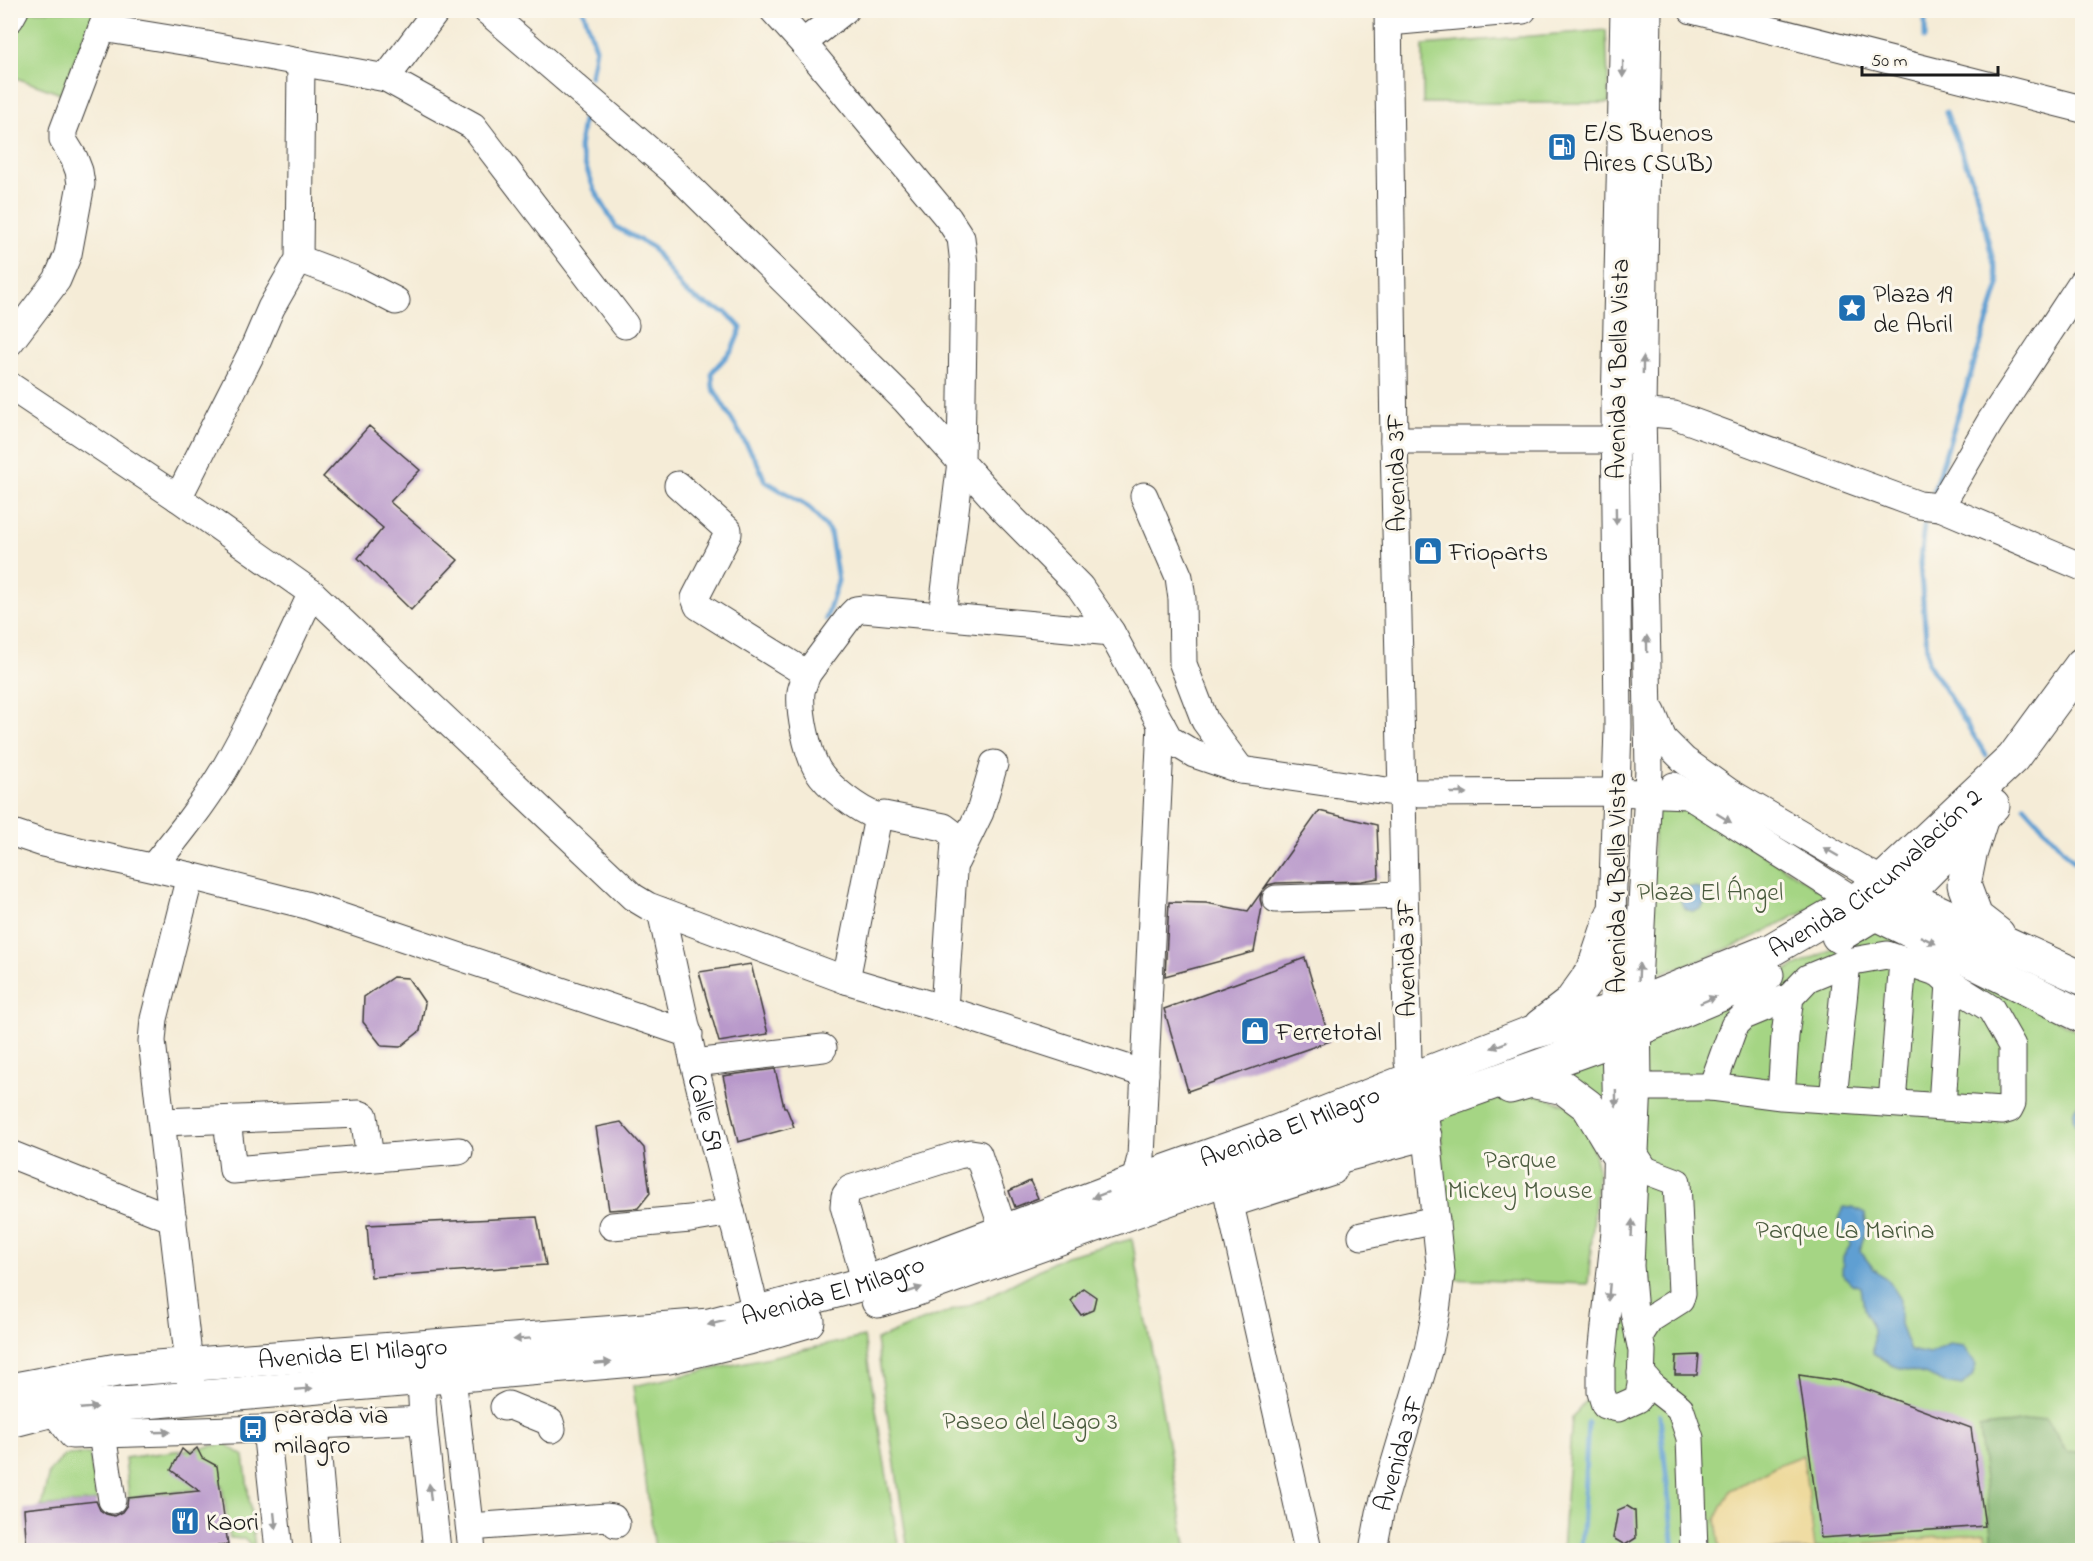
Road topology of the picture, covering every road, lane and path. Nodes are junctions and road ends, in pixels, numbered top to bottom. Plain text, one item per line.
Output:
1 (15, 10) edge
2 (437, 10) edge
3 (486, 10) edge
4 (773, 10) edge
5 (845, 10) edge
6 (1523, 10) edge
7 (1624, 10) edge
8 (1648, 10) edge
9 (1692, 10) edge
10 (1388, 16) edge
11 (10, 19) edge
12 (105, 20) edge
13 (803, 43) junction
14 (302, 62) junction
15 (386, 78) junction
16 (2082, 109) edge
17 (299, 259) junction
18 (2082, 282) edge
19 (396, 301) dead end
20 (625, 325) dead end
21 (10, 342) edge
22 (10, 386) edge
23 (1615, 410) junction
24 (1642, 411) junction
25 (1394, 440) junction
26 (1615, 440) junction
27 (1642, 440) junction
28 (961, 462) junction
29 (678, 485) dead end
30 (1144, 496) dead end
31 (178, 498) junction
32 (1940, 507) junction
33 (2082, 567) edge
34 (312, 593) junction
35 (942, 616) junction
36 (1112, 632) junction
37 (2082, 664) edge
38 (807, 674) junction
39 (2082, 695) edge
40 (1648, 702) junction
41 (1161, 724) junction
42 (1618, 727) junction
43 (994, 764) dead end
44 (1241, 770) junction
45 (1649, 782) junction
46 (1615, 792) junction
47 (1401, 793) junction
48 (878, 817) junction
49 (1982, 818) junction
50 (10, 832) edge
51 (954, 865) junction
52 (153, 867) junction
53 (190, 876) junction
54 (1893, 889) junction
55 (1403, 895) junction
56 (1276, 898) dead end
57 (1865, 908) junction
58 (661, 911) junction
59 (1612, 915) junction
60 (2013, 946) junction
61 (1903, 960) junction
62 (1847, 962) junction
63 (2082, 978) edge
64 (846, 980) junction
65 (1950, 983) junction
66 (1790, 997) junction
67 (944, 1009) junction
68 (2082, 1016) edge
69 (1626, 1021) junction
70 (1530, 1033) junction
71 (689, 1034) junction
72 (823, 1048) dead end
73 (694, 1063) junction
74 (1145, 1074) junction
75 (1638, 1087) junction
76 (1712, 1087) junction
77 (1457, 1095) junction
78 (1781, 1096) junction
79 (1833, 1099) junction
80 (1892, 1103) junction
81 (1942, 1106) junction
82 (1422, 1107) junction
83 (227, 1120) junction
84 (162, 1122) junction
85 (459, 1151) dead end
86 (1625, 1153) junction
87 (10, 1154) edge
88 (370, 1158) junction
89 (1136, 1182) junction
90 (1227, 1191) junction
91 (731, 1212) junction
92 (173, 1219) junction
93 (1436, 1220) junction
94 (612, 1226) dead end
95 (1004, 1232) junction
96 (1362, 1236) dead end
97 (866, 1283) junction
98 (756, 1312) junction
99 (1639, 1336) junction
100 (189, 1364) junction
101 (1641, 1373) junction
102 (435, 1377) junction
103 (10, 1390) edge
104 (192, 1399) junction
105 (504, 1407) dead end
106 (53, 1410) junction
107 (423, 1420) junction
108 (10, 1421) edge
109 (315, 1425) junction
110 (266, 1429) junction
111 (552, 1429) dead end
112 (102, 1434) junction
113 (112, 1500) dead end
114 (616, 1524) dead end
115 (471, 1539) edge
116 (279, 1551) edge
117 (326, 1551) edge
118 (437, 1551) edge
119 (1308, 1551) edge
120 (1373, 1551) edge
121 (1694, 1551) edge

1 - 11 street
2 - 15 street
3 - 28 street
4 - 13 street
5 - 13 street
6 - 10 street
7 -> 23 street, Avenida 4 Bella Vista
24 -> 8 street, Avenida 4 Bella Vista
9 - 16 street
10 - 25 street, Avenida 3F
12 - 14 street
12 - 21 street
13 - 28 street
14 - 15 street
14 - 17 street
15 - 20 street
17 - 19 street
17 - 31 street
18 - 32 street
22 - 31 street
23 - 24 street
23 - 26 street, Avenida 4 Bella Vista
24 - 27 street, Avenida 4 Bella Vista
24 - 32 street
25 - 26 street
25 - 47 street, Avenida 3F
26 - 27 street
26 -> 42 street, Avenida 4 Bella Vista
40 -> 27 street, Avenida 4 Bella Vista
28 - 35 street
28 - 36 street
29 - 38 street
30 - 44 street
31 - 34 street
32 - 33 street
34 - 52 street
34 - 58 street
35 - 36 street
35 - 38 street
36 - 41 street
37 - 54 main road, Avenida Circunvalación 2
38 - 48 street
39 - 49 main road, Avenida Circunvalación 2
40 - 45 street, Avenida 4 Bella Vista
54 -> 40 street, Avenida 4 Bella Vista
41 - 44 street
41 - 74 street
42 - 45 street, Avenida 4 Bella Vista
42 - 46 street, Avenida 4 Bella Vista
43 - 51 street
44 - 47 street
45 - 46 street
45 -> 57 street
69 -> 45 street, Avenida 4 Bella Vista
47 -> 46 street
46 - 59 street, Avenida 4 Bella Vista
47 - 55 street, Avenida 3F
48 - 51 street
48 - 64 street
49 - 54 main road, Avenida Circunvalación 2
49 - 60 main road
50 - 52 street
51 - 67 street
52 - 53 street
53 - 71 street
53 - 84 street
54 - 57 main road, Avenida Circunvalación 2
54 - 60 main road
55 - 56 street
55 - 82 street, Avenida 3F
57 -> 68 main road
57 - 69 main road, Avenida Circunvalación 2
58 - 64 street
58 - 71 street, Calle 59
59 - 69 street, Avenida 4 Bella Vista
59 - 70 main road
60 - 63 main road
61 - 62 street
61 - 65 street
61 - 80 street
62 - 66 street
62 - 79 street
64 - 67 street
65 - 81 street
65 - 81 street
66 - 76 street
66 - 78 street
67 - 74 street
69 - 70 main road, Avenida El Milagro
69 - 75 street
69 - 77 main road, Avenida El Milagro
69 -> 86 street
70 -> 82 main road, Avenida El Milagro
71 - 73 street, Calle 59
72 - 73 street
73 - 91 street, Calle 59
74 - 89 street
75 - 76 street
75 - 86 street
76 - 78 street
77 - 82 main road, Avenida El Milagro
77 - 86 main road
78 - 79 street
79 - 80 street
80 - 81 street
82 - 89 main road, Avenida El Milagro
82 - 90 main road, Avenida El Milagro
82 - 93 street, Avenida 3F
83 - 84 street
83 - 88 street
83 - 88 street
84 - 92 street
85 - 88 street
99 -> 86 street
86 - 99 street
86 -> 101 street
87 - 92 street
89 -> 95 main road, Avenida El Milagro
102 -> 90 main road, Avenida El Milagro
90 - 119 street
91 - 94 street
91 - 98 street, Calle 59
92 - 100 street
93 - 96 street
93 - 120 street, Avenida 3F
95 - 97 main road, Avenida El Milagro
95 - 97 street
97 - 98 main road, Avenida El Milagro
98 -> 100 main road, Avenida El Milagro
99 - 101 street
100 - 103 main road, Avenida El Milagro
100 - 104 street
101 - 121 street
104 -> 102 main road, Avenida El Milagro
102 - 107 street
102 - 115 street
106 -> 104 main road, Avenida El Milagro
105 - 111 street
106 - 108 main road, Avenida El Milagro
106 - 112 street
107 - 109 street
118 -> 107 street
109 - 110 street
109 - 117 street
112 -> 110 street
110 -> 116 street
112 - 113 street
114 - 115 street

